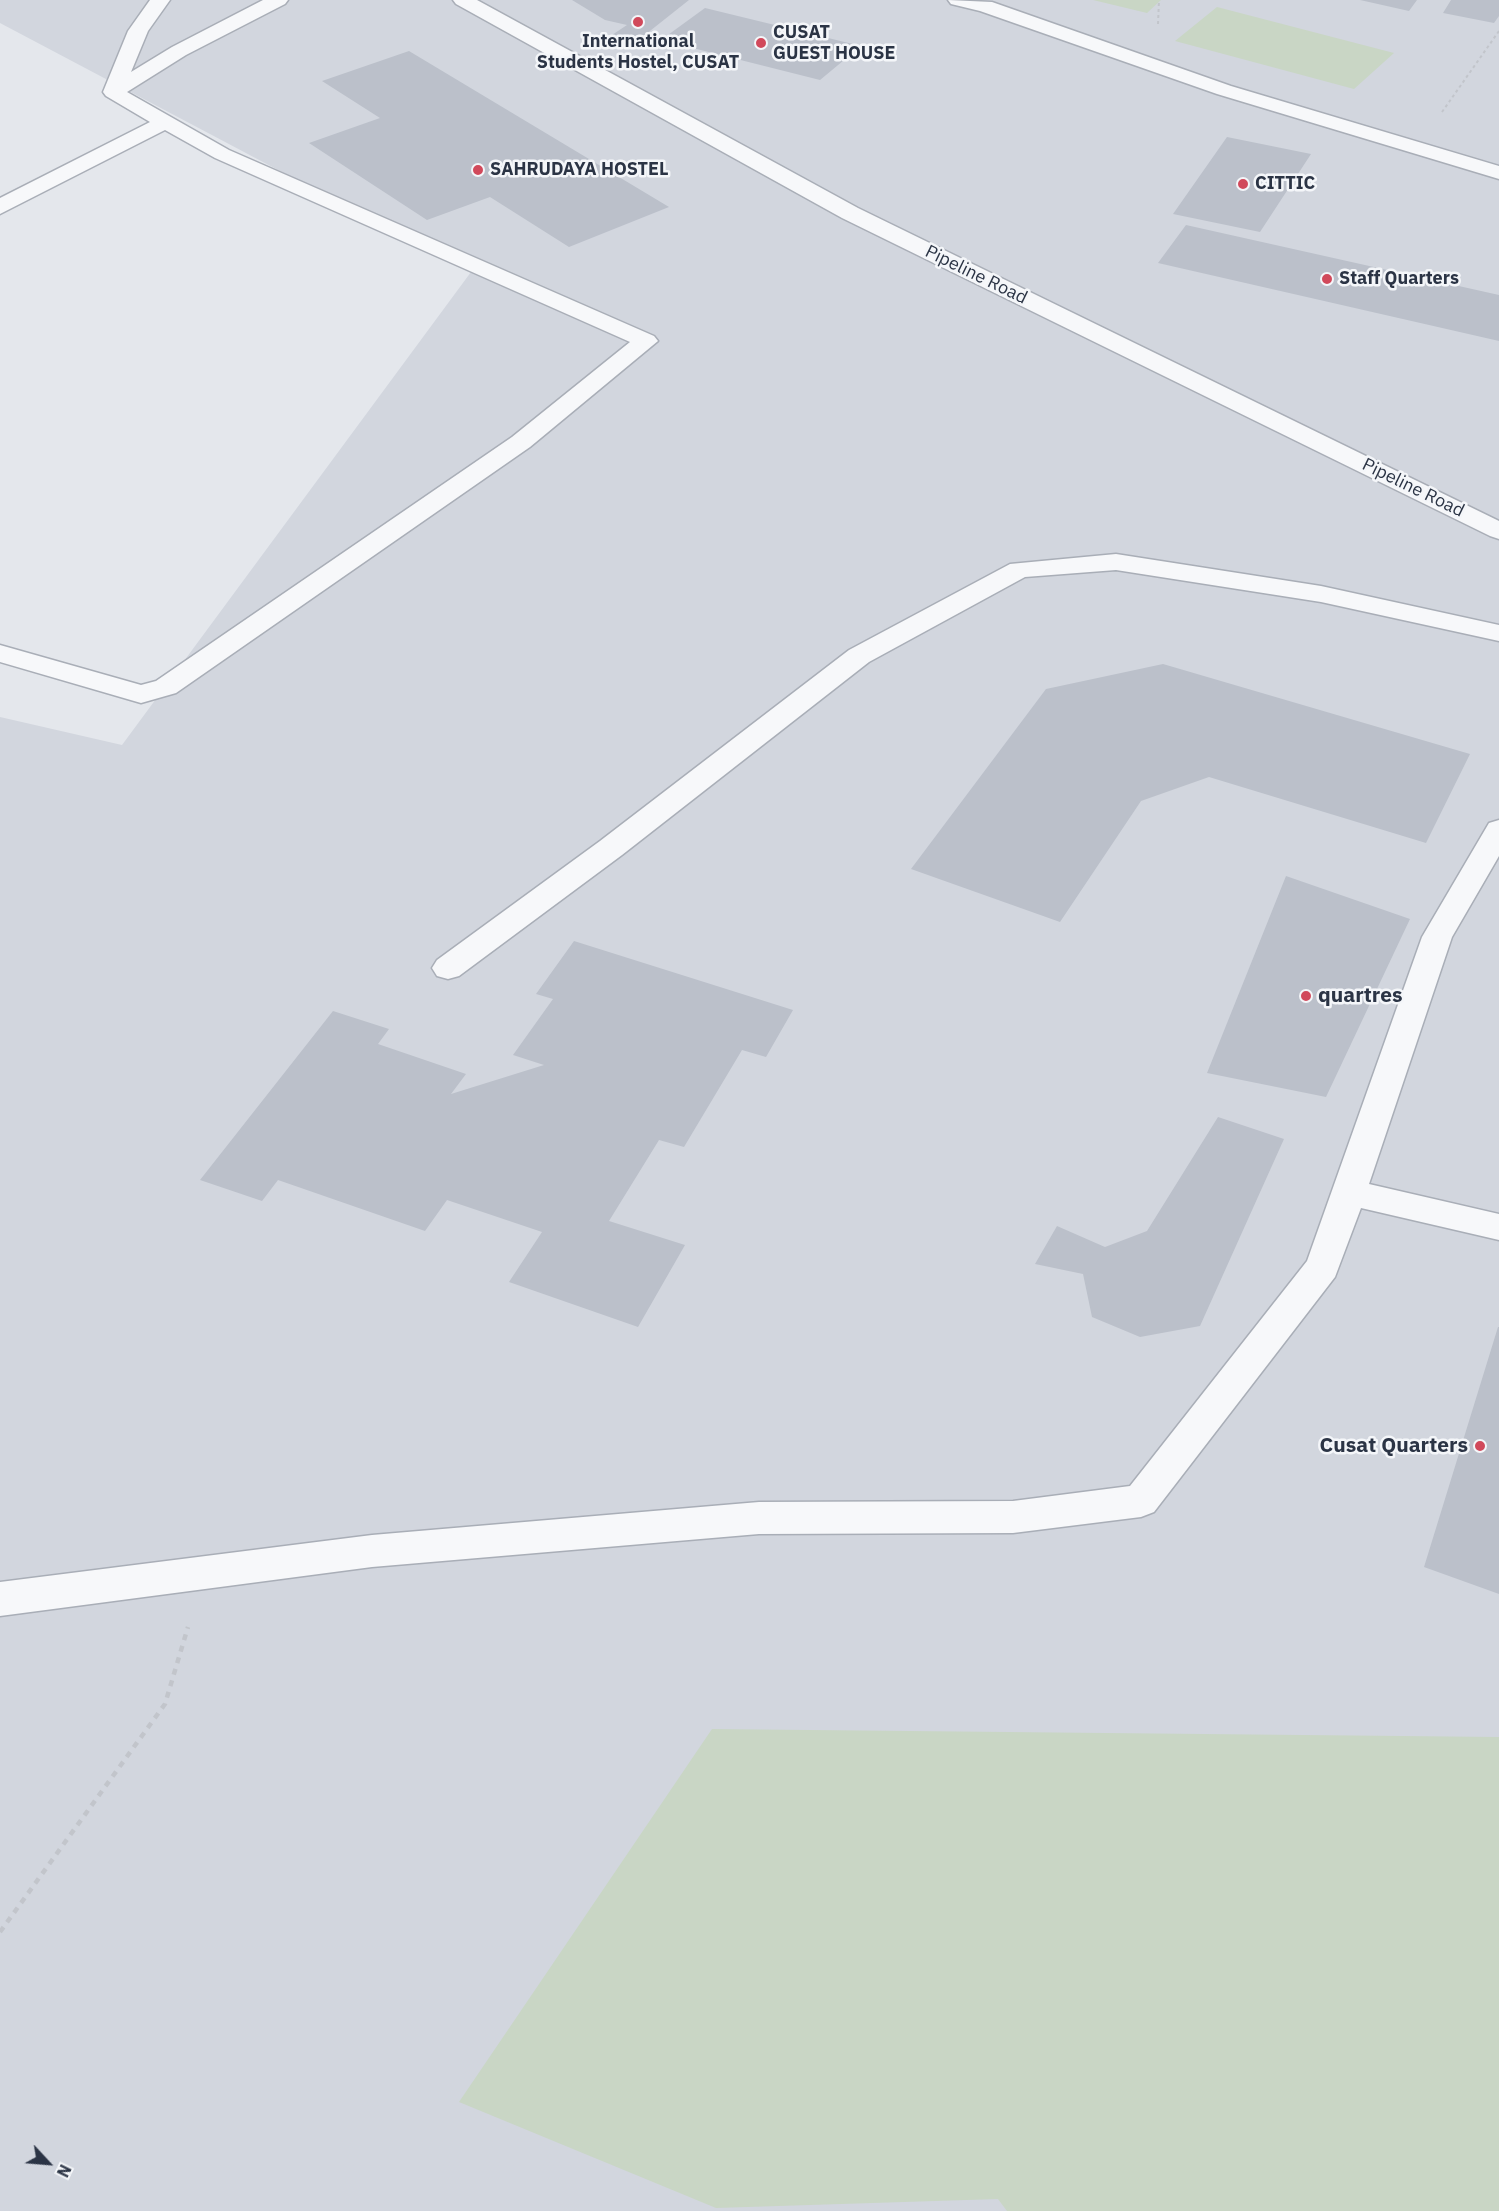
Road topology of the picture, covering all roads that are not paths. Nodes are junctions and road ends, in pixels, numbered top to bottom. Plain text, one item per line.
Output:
1 (278, 0) edge
2 (463, 0) edge
3 (958, 0) edge
4 (158, 1) edge
5 (113, 92) junction
6 (166, 122) junction
7 (1499, 173) edge
8 (0, 207) edge
9 (1499, 531) edge
10 (1499, 633) edge
11 (0, 653) edge
12 (1499, 831) edge
13 (448, 968) dead end
14 (1349, 1192) junction
15 (1499, 1227) edge
16 (0, 1599) edge

1 - 5 street
2 - 9 street, Pipeline Road
3 - 7 street
4 - 5 street
5 - 6 street
6 - 8 street
6 - 11 street
10 - 13 street
12 - 14 street
14 - 15 street
14 - 16 street

